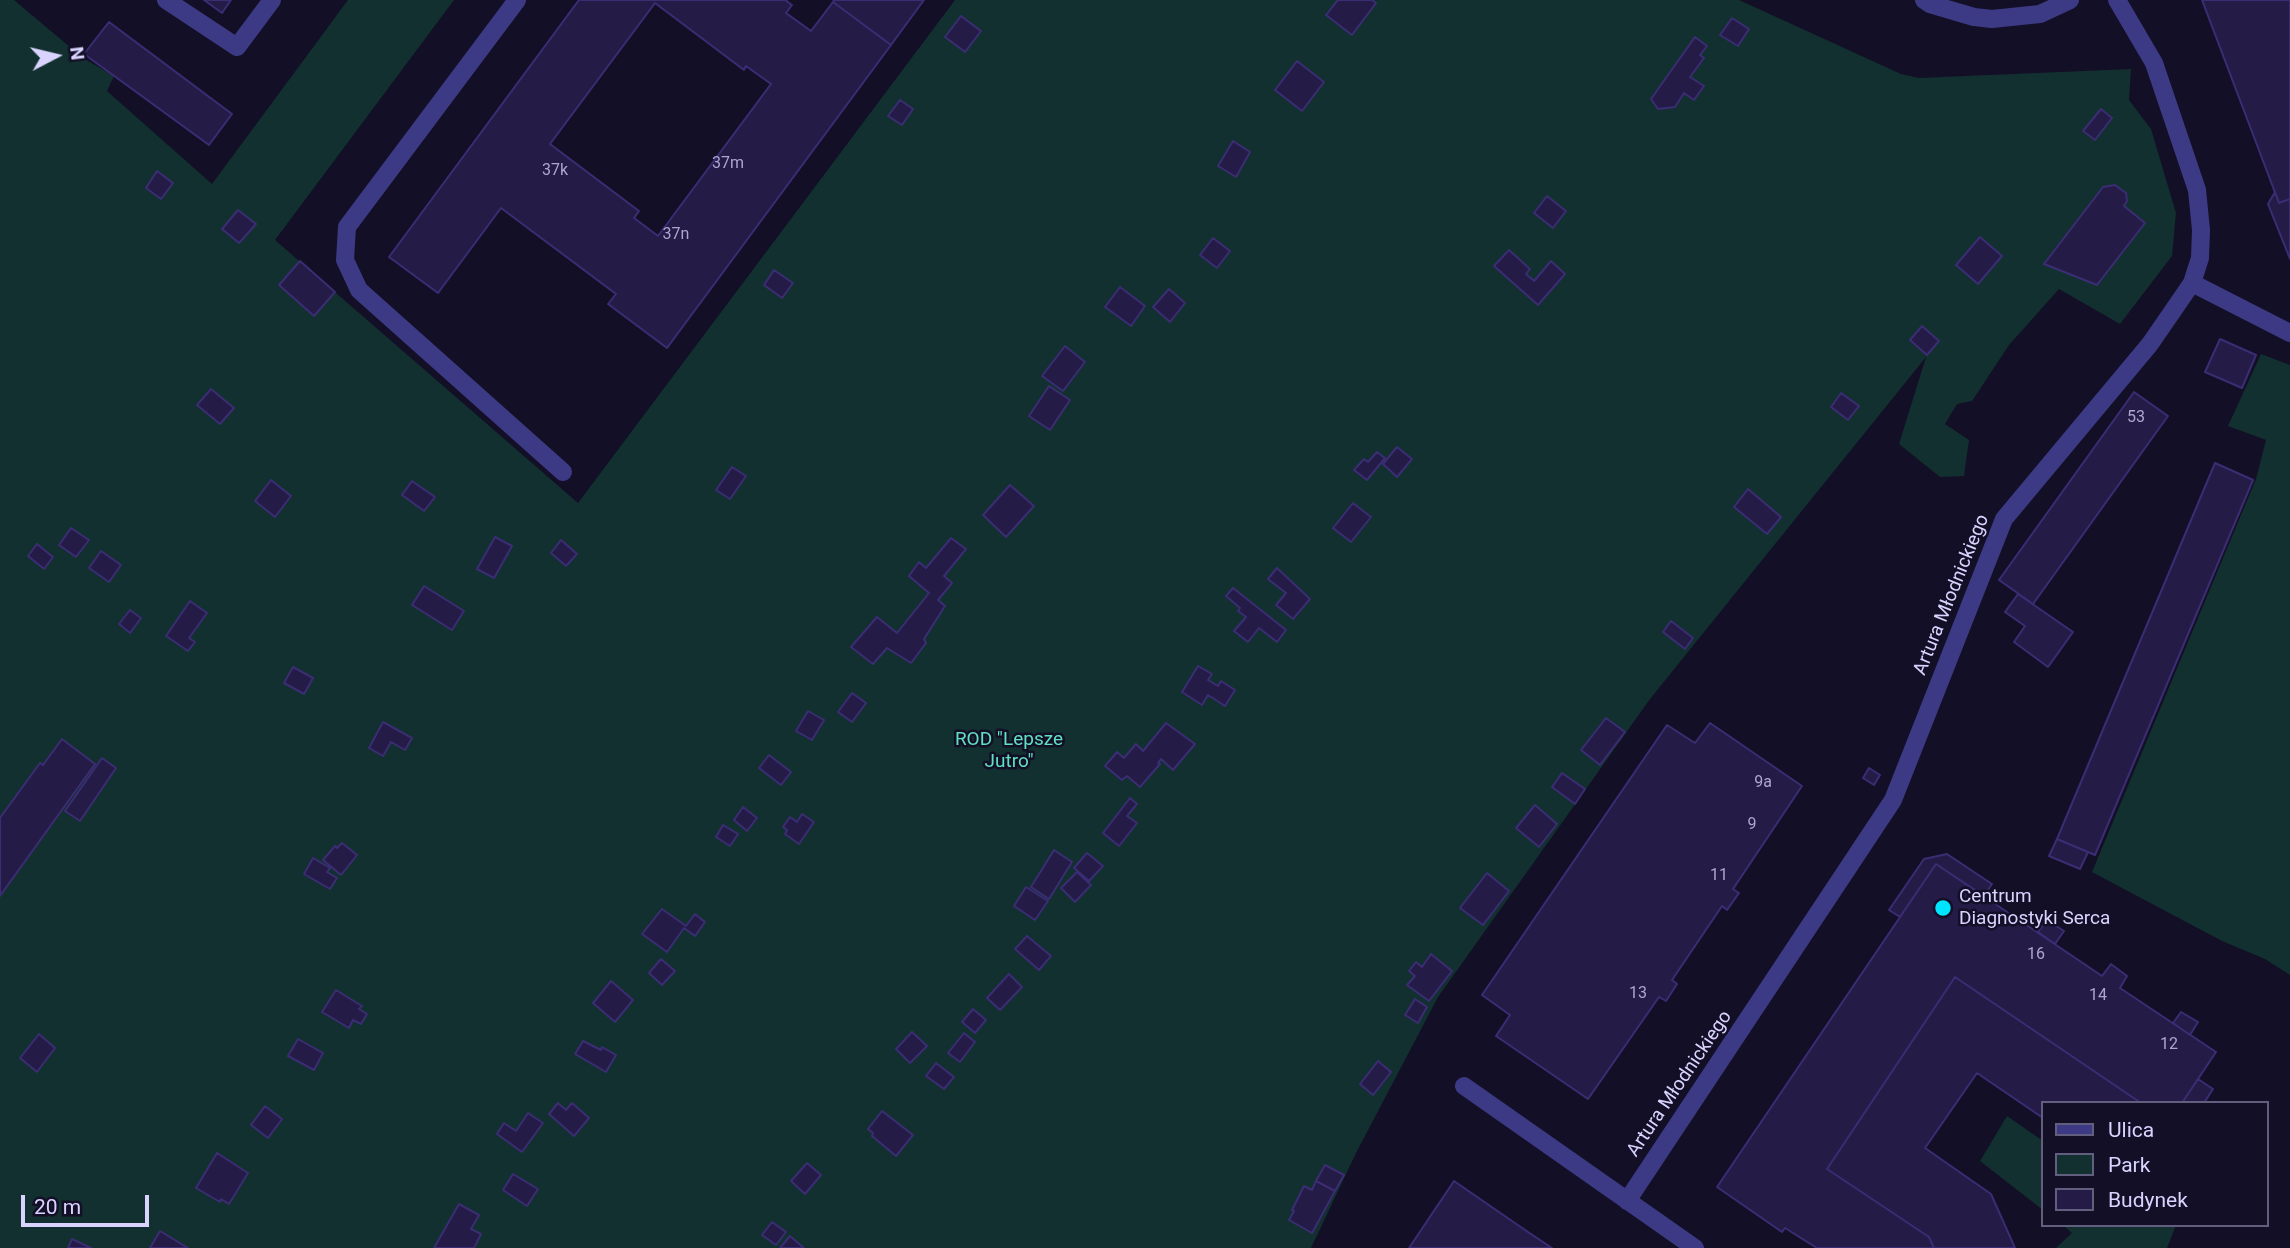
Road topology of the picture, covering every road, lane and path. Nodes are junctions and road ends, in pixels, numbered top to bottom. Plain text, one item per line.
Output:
1 (166, 0) edge
2 (272, 0) edge
3 (517, 0) edge
4 (1924, 0) edge
5 (2070, 0) edge
6 (2117, 0) edge
7 (2192, 283) junction
8 (2290, 333) edge
9 (563, 472) dead end
10 (1464, 1086) dead end
11 (1628, 1201) junction
12 (1695, 1248) edge

1 - 2 street
3 - 9 street
4 - 5 street
6 - 7 street, Artura Młodnickiego
7 - 8 street
7 - 11 street, Artura Młodnickiego
10 - 11 street
11 - 12 street

